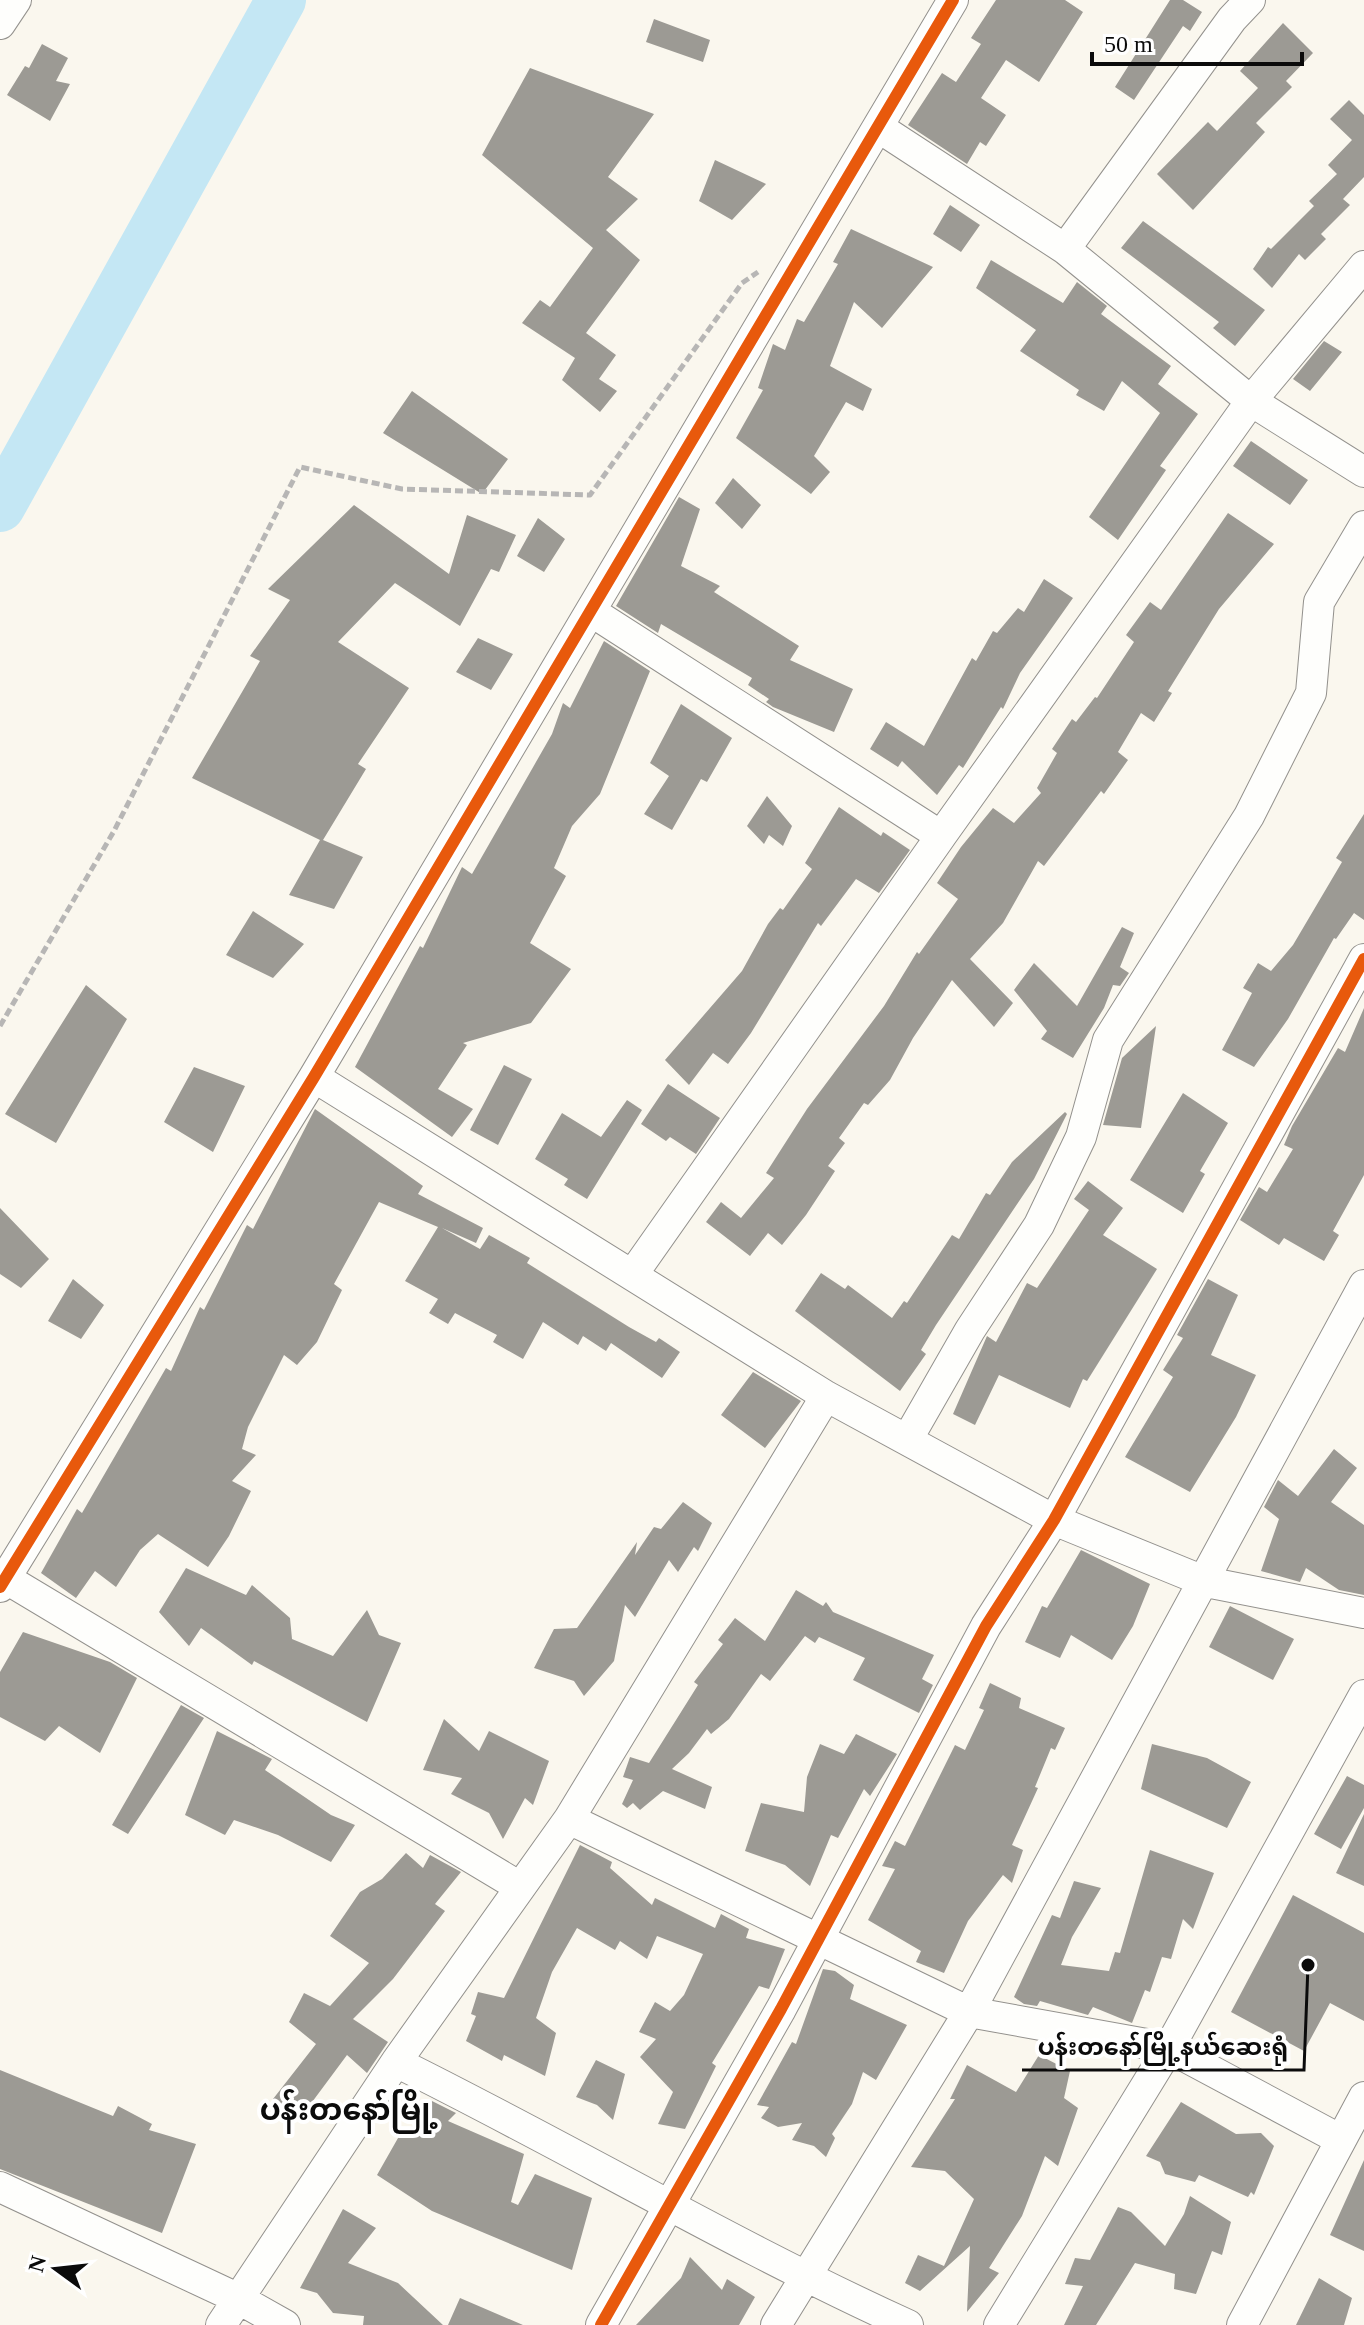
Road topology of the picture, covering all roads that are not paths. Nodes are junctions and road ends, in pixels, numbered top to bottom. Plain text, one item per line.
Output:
1 (16, 0) edge
2 (953, 0) edge
3 (1250, 0) edge
4 (0, 24) edge
5 (878, 127) junction
6 (1065, 249) junction
7 (1364, 266) edge
8 (1251, 401) junction
9 (1364, 472) edge
10 (1364, 526) edge
11 (592, 612) junction
12 (941, 836) junction
13 (1364, 959) edge
14 (314, 1077) junction
15 (633, 1274) junction
16 (1364, 1285) edge
17 (1354, 1325) edge
18 (826, 1396) junction
19 (907, 1440) junction
20 (1054, 1520) junction
21 (2, 1582) edge
22 (1206, 1582) junction
23 (1364, 1613) edge
24 (1364, 1695) edge
25 (569, 1819) junction
26 (520, 1887) junction
27 (816, 1938) junction
28 (969, 2012) junction
29 (1169, 2048) junction
30 (396, 2062) junction
31 (1364, 2097) edge
32 (1341, 2140) junction
33 (0, 2187) edge
34 (670, 2203) junction
35 (805, 2278) junction
36 (237, 2298) junction
37 (221, 2325) edge
38 (285, 2325) edge
39 (601, 2325) edge
40 (776, 2325) edge
41 (908, 2325) edge
42 (999, 2325) edge
43 (1242, 2325) edge

1 - 4 street
2 - 5 street
3 - 6 street
5 - 6 street
5 - 11 street
6 - 8 street
7 - 8 street
8 - 9 street
8 - 12 street
10 - 19 street
11 - 12 street
11 - 14 street
12 - 15 street
13 - 20 street
14 - 15 street
14 - 21 street
15 - 18 street
16 - 17 street
17 - 22 street
18 - 19 street
18 - 25 street
19 - 20 street
20 - 22 street
20 - 27 street
21 - 26 street
22 - 23 street
22 - 28 street
24 - 29 street
25 - 26 street
25 - 27 street
26 - 30 street
27 - 28 street
27 - 34 street
28 - 29 street
28 - 35 street
29 - 32 street
29 - 42 street
30 - 34 street
30 - 36 street
31 - 32 street
32 - 43 street
33 - 36 street
34 - 35 street
34 - 39 street
35 - 40 street
35 - 41 street
36 - 37 street
36 - 38 street

